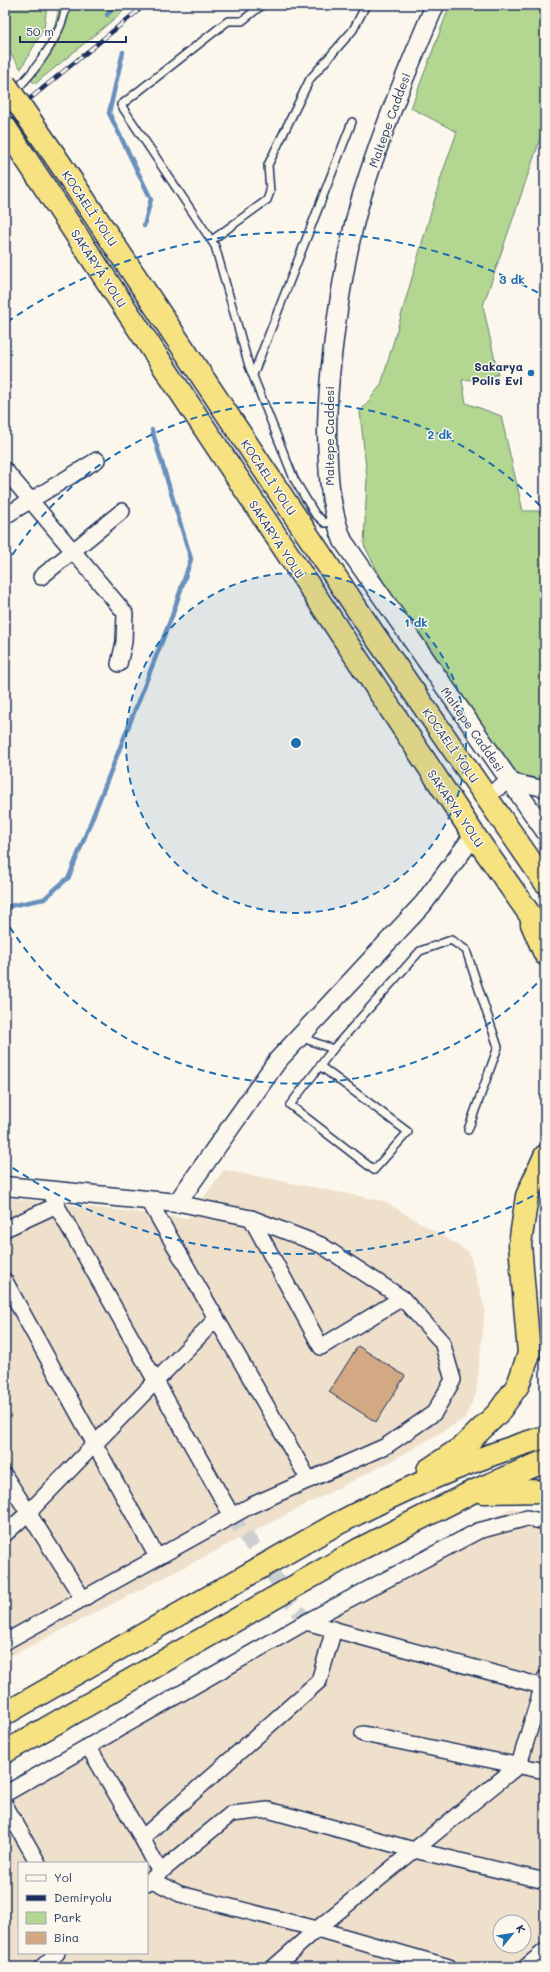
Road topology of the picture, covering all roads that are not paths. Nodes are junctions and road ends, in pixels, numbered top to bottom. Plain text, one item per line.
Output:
1 (66, 5) edge
2 (262, 5) edge
3 (366, 5) edge
4 (435, 5) edge
5 (5, 84) edge
6 (5, 99) edge
7 (352, 122) dead end
8 (5, 127) edge
9 (212, 240) junction
10 (253, 376) junction
11 (97, 460) dead end
12 (5, 470) edge
13 (31, 499) junction
14 (122, 510) dead end
15 (5, 516) edge
16 (335, 521) junction
17 (73, 551) junction
18 (41, 577) dead end
19 (119, 664) dead end
20 (509, 781) junction
21 (545, 789) edge
22 (486, 796) junction
23 (545, 831) edge
24 (474, 836) junction
25 (545, 876) edge
26 (545, 882) edge
27 (522, 902) junction
28 (545, 936) edge
29 (545, 954) edge
30 (299, 1037) junction
31 (333, 1049) junction
32 (320, 1066) junction
33 (468, 1130) dead end
34 (545, 1156) edge
35 (5, 1186) edge
36 (53, 1198) junction
37 (148, 1201) junction
38 (177, 1203) junction
39 (251, 1218) junction
40 (5, 1230) edge
41 (5, 1281) edge
42 (402, 1298) junction
43 (216, 1320) junction
44 (156, 1382) junction
45 (545, 1437) edge
46 (95, 1444) junction
47 (545, 1461) edge
48 (5, 1476) edge
49 (309, 1480) junction
50 (545, 1491) edge
51 (472, 1492) junction
52 (385, 1498) junction
53 (28, 1513) junction
54 (232, 1516) junction
55 (545, 1522) edge
56 (5, 1534) edge
57 (157, 1557) junction
58 (83, 1599) junction
59 (306, 1622) junction
60 (334, 1629) junction
61 (5, 1642) edge
62 (544, 1684) edge
63 (5, 1714) edge
64 (363, 1734) dead end
65 (88, 1746) junction
66 (5, 1752) edge
67 (519, 1765) junction
68 (545, 1771) edge
69 (5, 1794) edge
70 (5, 1805) edge
71 (142, 1838) junction
72 (414, 1850) junction
73 (37, 1862) edge
74 (153, 1878) edge
75 (545, 1881) edge
76 (317, 1929) junction
77 (545, 1951) edge
78 (56, 1954) edge
79 (42, 1967) edge
80 (274, 1967) edge
81 (449, 1967) edge
82 (526, 1967) edge

1 - 6 lane
2 - 9 lane
3 - 9 lane
4 - 16 street, Maltepe Caddesi
5 - 22 highway, KOCAELİ YOLU, bridge
7 - 10 lane
8 - 24 highway, SAKARYA YOLU
9 - 10 lane
10 - 16 lane
11 - 13 street
12 - 13 street
13 - 15 street
13 - 17 street
14 - 17 street
16 - 20 street, Maltepe Caddesi
17 - 18 street
17 - 19 street
20 - 21 street
20 - 22 street
20 - 23 street, Maltepe Caddesi
22 - 25 highway
22 - 26 highway
24 - 27 highway, SAKARYA YOLU
24 - 30 street
27 - 28 highway
27 - 29 highway
30 - 31 lane
30 - 38 street
31 - 32 lane
31 - 33 lane
32 - 32 lane
34 - 52 highway
35 - 36 street
36 - 37 street
36 - 40 street
36 - 44 street
37 - 38 street
37 - 43 street
38 - 39 street
39 - 42 street
39 - 42 street
41 - 46 street
42 - 49 street
43 - 44 street
43 - 49 street
44 - 46 street
44 - 54 street
45 - 52 highway
46 - 53 street
46 - 57 street
47 - 51 highway
48 - 53 street
49 - 54 street
50 - 51 highway
51 - 66 highway
52 - 63 highway
53 - 56 street
53 - 58 street
54 - 57 street
55 - 59 street
57 - 58 street
58 - 61 street
59 - 60 street
59 - 65 street
60 - 62 street
60 - 71 street
62 - 67 street
64 - 67 street
65 - 69 street
65 - 71 street
67 - 68 street
67 - 72 street
70 - 73 street
71 - 74 street
72 - 74 street
72 - 75 street
72 - 76 street
74 - 76 street
76 - 80 street
76 - 81 street
77 - 82 street
78 - 79 street

